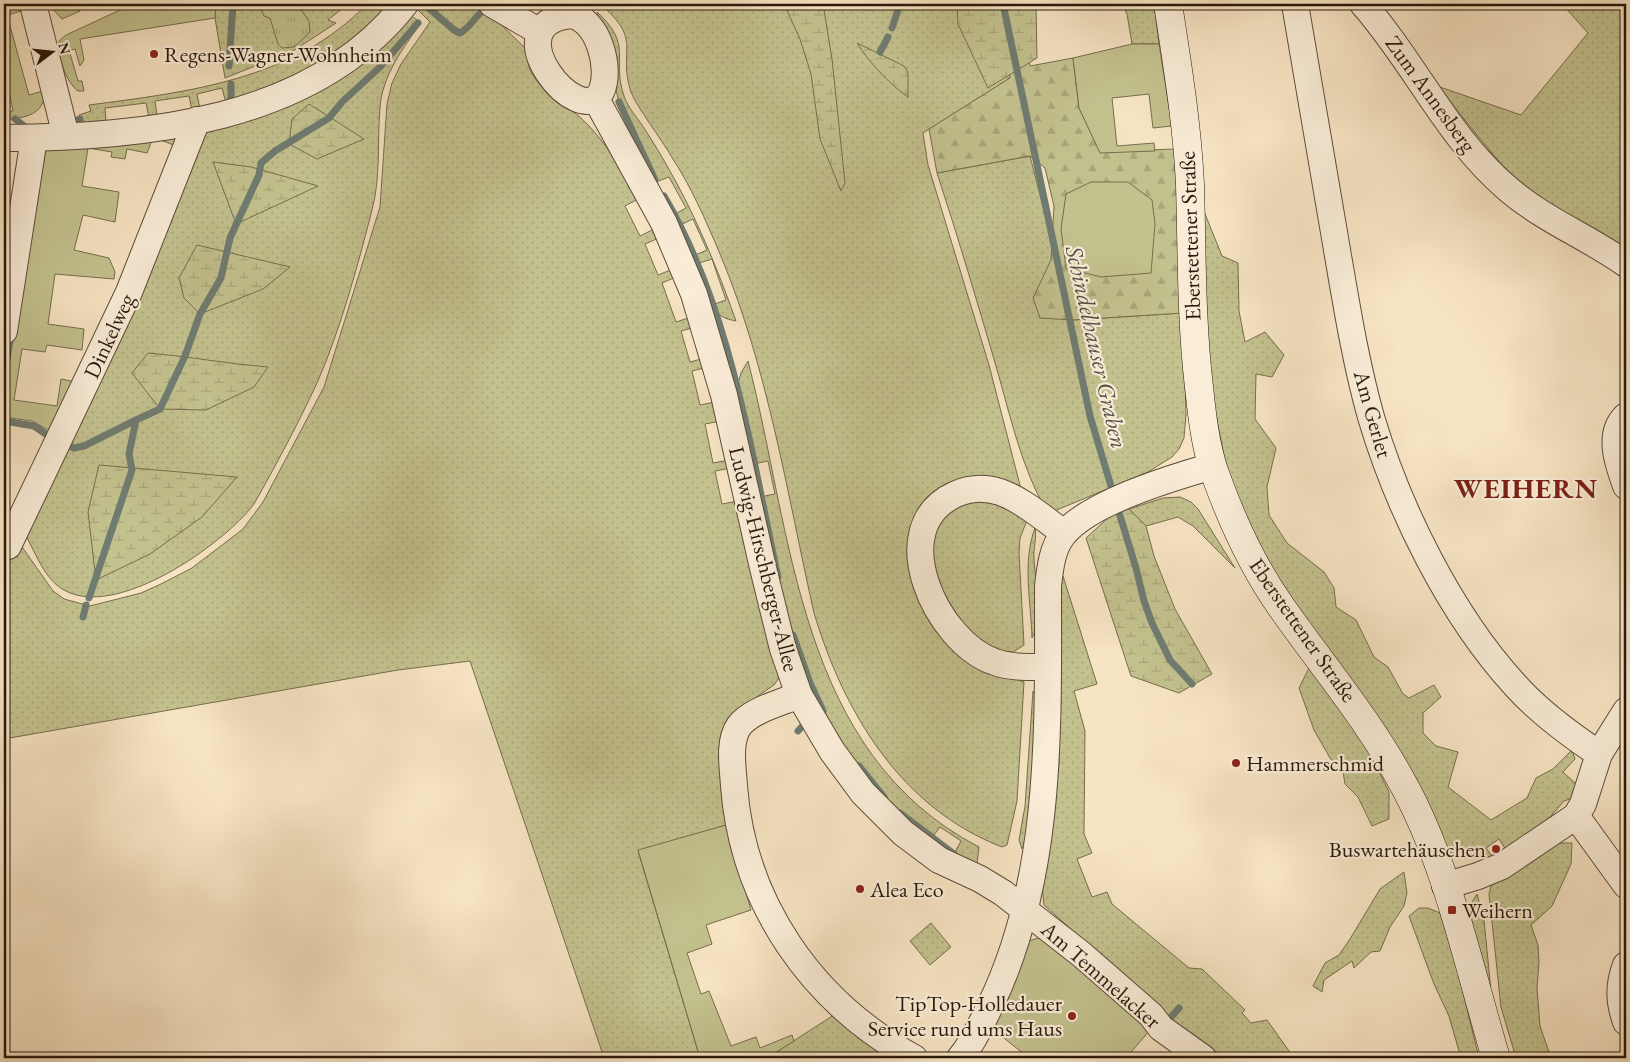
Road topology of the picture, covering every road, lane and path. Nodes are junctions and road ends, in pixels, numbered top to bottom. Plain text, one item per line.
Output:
1 (33, 4) edge
2 (405, 4) edge
3 (492, 4) edge
4 (1168, 4) edge
5 (1295, 4) edge
6 (1364, 4) edge
7 (540, 32) junction
8 (596, 99) junction
9 (197, 120) junction
10 (66, 136) junction
11 (4, 138) edge
12 (34, 138) junction
13 (1626, 264) edge
14 (4, 331) edge
15 (1626, 416) edge
16 (1213, 466) junction
17 (1626, 486) edge
18 (1064, 533) junction
19 (8, 546) dead end
20 (1048, 667) junction
21 (799, 695) junction
22 (1626, 711) edge
23 (1599, 754) junction
24 (1576, 816) junction
25 (1626, 885) edge
26 (1445, 886) junction
27 (1024, 910) junction
28 (1626, 965) edge
29 (1626, 1022) edge
30 (914, 1058) edge
31 (960, 1058) edge
32 (1203, 1058) edge
33 (1496, 1058) edge

1 - 10 street
2 - 9 street
3 - 7 street
4 - 16 main road, Eberstettener Straße
5 - 23 street, Am Gerlet
6 - 13 street, Zum Annesberg
7 - 8 street
7 - 8 street
8 - 21 street, Ludwig-Hirschberger-Allee
9 - 10 street
9 - 19 street, Dinkelweg
10 - 12 street
11 - 12 street
12 - 14 street
15 - 17 street
16 - 18 street
16 - 26 main road, Eberstettener Straße
18 - 20 street
18 - 20 street
20 - 27 street
21 - 27 street, Ludwig-Hirschberger-Allee
21 - 30 street
22 - 23 street
23 - 24 street
24 - 25 street
24 - 26 street
26 - 33 main road, Eberstettener Straße
27 - 31 street
27 - 32 street, Am Temmelacker
28 - 29 street

